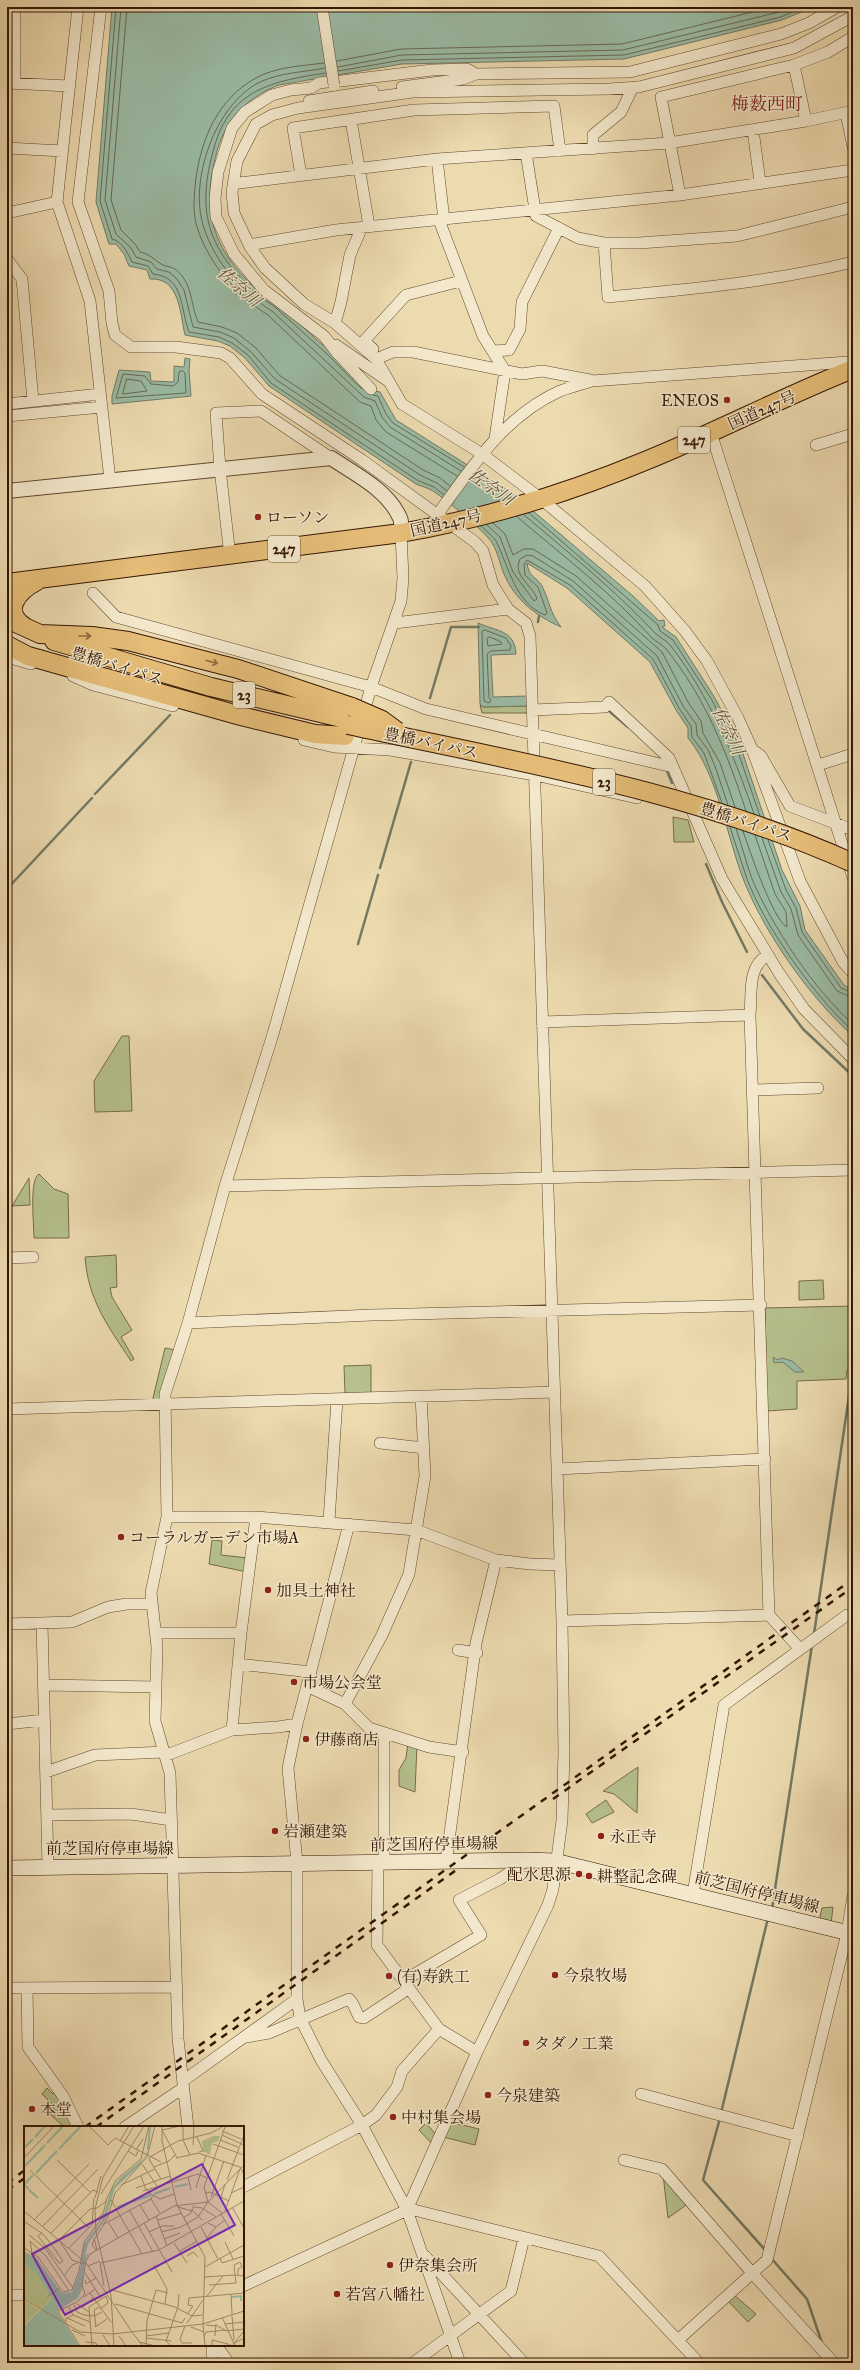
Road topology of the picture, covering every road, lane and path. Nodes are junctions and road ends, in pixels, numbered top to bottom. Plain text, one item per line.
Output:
1 (15, 7) edge
2 (78, 7) edge
3 (101, 7) edge
4 (322, 7) edge
5 (837, 7) edge
6 (853, 16) edge
7 (853, 37) edge
8 (794, 65) junction
9 (476, 74) junction
10 (11, 83) edge
11 (69, 86) junction
12 (334, 86) junction
13 (630, 88) junction
14 (283, 111) junction
15 (850, 112) edge
16 (351, 120) junction
17 (806, 121) junction
18 (753, 130) junction
19 (669, 143) junction
20 (853, 147) edge
21 (7, 148) edge
22 (593, 149) junction
23 (62, 151) junction
24 (560, 151) junction
25 (526, 153) junction
26 (437, 159) junction
27 (359, 167) junction
28 (853, 170) edge
29 (301, 175) junction
30 (760, 182) junction
31 (239, 183) junction
32 (680, 195) junction
33 (57, 202) junction
34 (853, 207) edge
35 (537, 210) junction
36 (7, 213) edge
37 (441, 220) junction
38 (366, 227) junction
39 (559, 228) junction
40 (604, 243) junction
41 (252, 245) junction
42 (7, 259) edge
43 (853, 262) edge
44 (461, 281) junction
45 (335, 323) junction
46 (330, 342) junction
47 (493, 351) junction
48 (378, 358) junction
49 (853, 366) edge
50 (853, 369) edge
51 (505, 371) junction
52 (388, 381) junction
53 (592, 381) junction
54 (371, 388) dead end
55 (100, 394) junction
56 (32, 401) junction
57 (7, 404) edge
58 (102, 407) junction
59 (7, 416) edge
60 (712, 432) junction
61 (853, 434) edge
62 (495, 438) junction
63 (816, 445) dead end
64 (480, 456) junction
65 (331, 458) junction
66 (220, 469) junction
67 (110, 480) junction
68 (7, 491) edge
69 (536, 499) junction
70 (446, 518) junction
71 (401, 534) junction
72 (230, 556) junction
73 (110, 570) junction
74 (8, 578) edge
75 (39, 580) junction
76 (93, 593) dead end
77 (508, 609) junction
78 (7, 619) edge
79 (395, 623) junction
80 (7, 627) edge
81 (7, 632) edge
82 (36, 632) junction
83 (8, 656) edge
84 (138, 671) junction
85 (371, 687) junction
86 (532, 710) junction
87 (350, 728) junction
88 (533, 732) junction
89 (752, 749) junction
90 (853, 754) edge
91 (818, 765) junction
92 (673, 767) junction
93 (535, 775) junction
94 (692, 811) junction
95 (836, 823) junction
96 (853, 830) edge
97 (852, 867) edge
98 (768, 955) junction
99 (853, 972) edge
100 (750, 1015) junction
101 (542, 1022) junction
102 (853, 1059) edge
103 (818, 1088) dead end
104 (753, 1090) junction
105 (853, 1170) edge
106 (755, 1172) junction
107 (548, 1178) junction
108 (225, 1186) junction
109 (32, 1257) dead end
110 (7, 1258) edge
111 (761, 1305) junction
112 (551, 1311) junction
113 (188, 1323) junction
114 (555, 1392) junction
115 (421, 1396) junction
116 (337, 1399) junction
117 (164, 1404) junction
118 (7, 1409) edge
119 (380, 1443) dead end
120 (424, 1448) junction
121 (765, 1459) junction
122 (558, 1469) junction
123 (166, 1517) junction
124 (256, 1517) junction
125 (329, 1522) junction
126 (348, 1524) junction
127 (416, 1530) junction
128 (496, 1560) junction
129 (560, 1565) junction
130 (151, 1604) junction
131 (769, 1615) junction
132 (853, 1616) edge
133 (562, 1621) junction
134 (42, 1623) junction
135 (7, 1624) edge
136 (156, 1633) junction
137 (241, 1633) junction
138 (800, 1649) junction
139 (458, 1650) dead end
140 (477, 1653) junction
141 (238, 1664) junction
142 (311, 1672) junction
143 (44, 1685) junction
144 (307, 1686) junction
145 (155, 1687) junction
146 (345, 1704) junction
147 (44, 1720) junction
148 (7, 1724) edge
149 (297, 1724) junction
150 (232, 1730) junction
151 (384, 1734) junction
152 (462, 1752) junction
153 (166, 1754) junction
154 (46, 1772) junction
155 (47, 1815) junction
156 (171, 1820) junction
157 (528, 1860) junction
158 (555, 1861) junction
159 (381, 1862) junction
160 (446, 1862) junction
161 (297, 1863) junction
162 (48, 1866) junction
163 (173, 1866) junction
164 (7, 1868) edge
165 (693, 1894) junction
166 (853, 1896) edge
167 (850, 1933) edge
168 (406, 1985) junction
169 (177, 1987) junction
170 (7, 1988) edge
171 (27, 1988) junction
172 (298, 2000) junction
173 (300, 2018) junction
174 (439, 2029) junction
175 (247, 2037) junction
176 (478, 2052) junction
177 (183, 2085) junction
178 (641, 2094) dead end
179 (362, 2125) junction
180 (78, 2126) edge
181 (126, 2126) edge
182 (188, 2126) edge
183 (798, 2136) junction
184 (624, 2160) dead end
185 (244, 2186) edge
186 (407, 2210) junction
187 (524, 2238) junction
188 (422, 2252) junction
189 (753, 2274) junction
190 (244, 2286) edge
191 (7, 2295) edge
192 (24, 2295) edge
193 (480, 2315) junction
194 (450, 2336) junction
195 (678, 2340) junction
196 (212, 2346) edge
197 (217, 2346) edge
198 (212, 2363) edge
199 (228, 2363) edge
200 (413, 2363) edge
201 (460, 2363) edge
202 (524, 2363) edge
203 (699, 2363) edge
204 (834, 2363) edge

1 - 10 street
2 - 11 street
3 - 70 street
4 - 12 street, bridge
5 - 9 street
6 - 13 street
7 - 8 street
8 - 17 street
8 - 19 street
9 - 12 street
9 - 12 street
10 - 11 street
11 - 23 street
12 - 14 street
12 - 46 street
13 - 14 street
13 - 22 street
14 - 31 street
14 - 41 street
15 - 17 street
15 - 20 street
16 - 24 street
16 - 27 street
16 - 29 street
17 - 18 street
18 - 19 street
18 - 30 street
19 - 22 street
19 - 32 street
21 - 23 street
22 - 24 street
23 - 33 street
24 - 25 street
25 - 26 street
25 - 35 street
26 - 27 street
26 - 37 street
27 - 29 street
27 - 38 street
28 - 30 street
29 - 31 street
30 - 32 street
31 - 41 street
32 - 35 street
33 - 36 street
33 - 55 street
34 - 40 street
35 - 37 street
35 - 39 street
37 - 38 street
37 - 44 street
38 - 41 street
38 - 45 street
39 - 40 street
39 - 47 street
40 - 43 street
41 - 45 street
42 - 56 street
44 - 47 street
44 - 48 street
45 - 48 street
46 - 52 street
46 - 54 street
47 - 51 street
48 - 51 street
48 - 52 street
49 - 53 street
50 - 60 highway, 国道247号 / 247
51 - 53 street
51 - 62 street
52 - 64 street
53 - 62 street
55 - 56 street
55 - 58 street
56 - 57 street
58 - 59 street
58 - 67 street
60 - 69 highway, 国道247号 / 247
60 - 91 street
61 - 63 street
62 - 64 street
64 - 69 street
64 - 70 street
65 - 66 street
65 - 66 street
65 - 71 street
66 - 67 street
66 - 72 street
67 - 68 street
69 - 70 highway, 国道247号 / 247
69 - 89 street
70 - 71 highway, 国道247号 / 247
70 - 77 street
71 - 72 highway, 国道247号 / 247
71 - 79 street
72 - 73 highway, 国道247号 / 247
73 - 74 highway, 国道247号 / 247
73 - 75 highway, 国道247号 / 247
74 - 75 highway, 国道247号 / 247
75 - 82 highway
76 - 85 street
77 - 79 street
77 - 86 street
78 - 82 highway
79 - 85 street
80 - 84 highway, 豊橋バイパス / 23
81 - 84 highway, 豊橋バイパス / 23
82 -> 87 highway
83 - 87 highway
84 - 87 highway, 豊橋バイパス / 23
85 - 87 street
85 - 88 street
86 - 88 street
86 - 92 street
87 - 93 street
87 - 97 highway, 豊橋バイパス / 23, bridge
87 - 97 highway, 豊橋バイパス / 23, bridge
87 - 108 street
88 - 92 street
88 - 93 street
89 - 95 street
89 - 99 street
90 - 91 street
91 - 95 street
92 - 94 street
93 - 94 street
93 - 101 street
94 - 98 street
95 - 96 street
95 - 97 street
98 - 100 street
98 - 102 street
100 - 101 street
100 - 104 street
101 - 107 street
103 - 104 street
104 - 106 street
105 - 106 street
106 - 107 street
106 - 111 street
107 - 108 street
107 - 112 street
108 - 113 street
109 - 110 street
111 - 112 street
111 - 121 street
112 - 113 street
112 - 114 street
113 - 117 street
114 - 115 street
114 - 122 street
115 - 116 street
115 - 120 street
116 - 117 street
116 - 125 street
117 - 118 street
117 - 123 street
119 - 120 street
120 - 127 street
121 - 122 street
121 - 131 street
122 - 129 street
123 - 124 street
123 - 130 street
124 - 125 street
124 - 137 street
125 - 126 street
126 - 127 street
126 - 142 street
127 - 128 street
127 - 146 street
128 - 129 street
128 - 140 street
129 - 133 street
130 - 134 street
130 - 136 street
131 - 133 street
131 - 138 street
132 - 138 street
133 - 158 street
134 - 135 street
134 - 143 street
136 - 137 street
136 - 145 street
137 - 141 street
138 - 165 street
139 - 140 street
140 - 152 street
141 - 142 street
141 - 150 street
142 - 144 street
143 - 145 street
143 - 147 street
144 - 146 street
144 - 149 street
145 - 153 street
146 - 151 street
147 - 148 street
147 - 154 street
149 - 150 street
149 - 161 street
150 - 153 street
151 - 152 street
151 - 159 street
152 - 160 street
153 - 154 street
153 - 156 street
154 - 155 street
155 - 156 street
155 - 162 street
156 - 163 street
157 - 158 main road, 前芝国府停車場線
157 - 160 main road, 前芝国府停車場線
157 - 168 street
158 - 165 main road, 前芝国府停車場線
158 - 176 street
159 - 160 main road, 前芝国府停車場線
159 - 161 main road, 前芝国府停車場線
159 - 168 street
161 - 163 main road, 前芝国府停車場線
161 - 172 street
162 - 163 main road, 前芝国府停車場線
162 - 164 main road, 前芝国府停車場線
163 - 169 street
165 - 167 main road, 前芝国府停車場線
166 - 167 street
167 - 183 street
168 - 173 street
168 - 174 street
169 - 171 street
169 - 177 street
170 - 171 street
171 - 180 street
172 - 173 street
172 - 175 street
173 - 175 street
173 - 179 street
174 - 176 street
174 - 179 street
175 - 177 street
176 - 186 street
177 - 181 street
177 - 182 street
178 - 183 street
179 - 185 street
179 - 186 street
183 - 189 street
184 - 189 street
186 - 187 street
186 - 188 street
186 - 190 street
187 - 193 street
187 - 195 street
188 - 193 street
188 - 194 street
189 - 195 street
189 - 204 street
191 - 192 street
193 - 194 street
193 - 202 street
194 - 200 street
194 - 201 street
195 - 203 street
196 - 198 street
197 - 199 street

